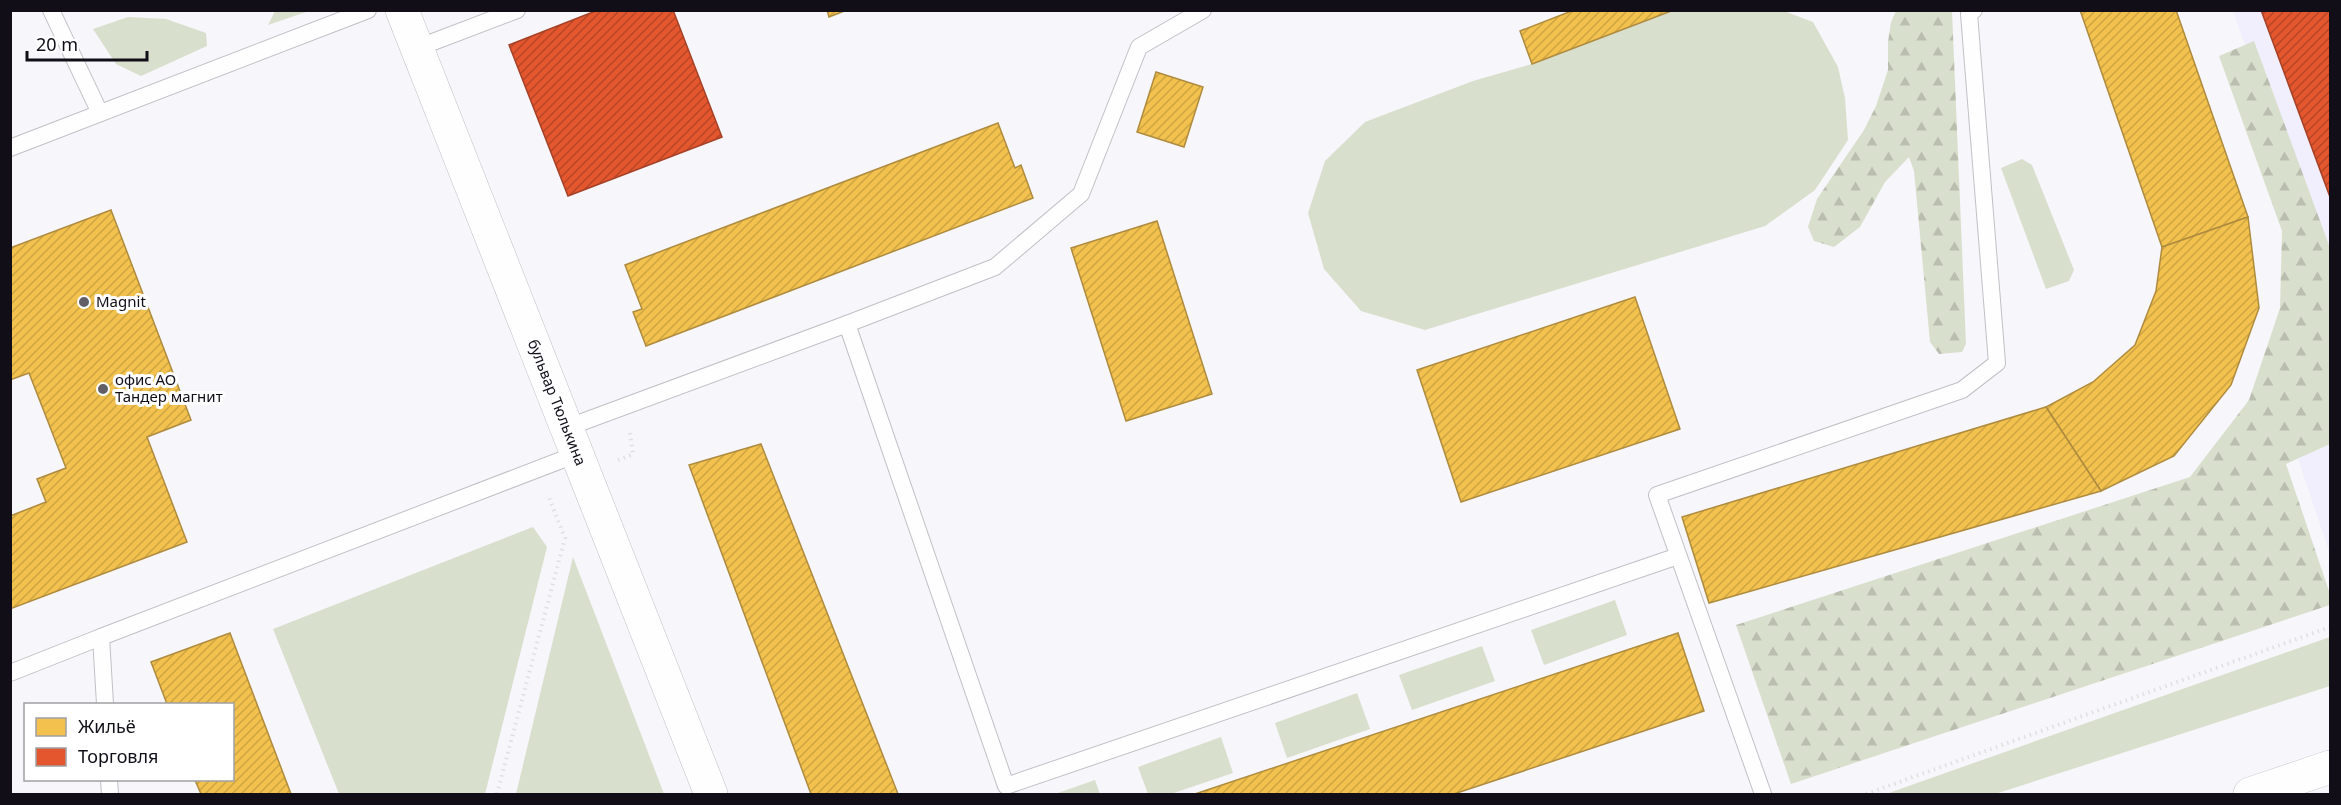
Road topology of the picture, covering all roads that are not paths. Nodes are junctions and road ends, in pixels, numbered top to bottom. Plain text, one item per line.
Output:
1 (51, 10) edge
2 (368, 10) edge
3 (402, 10) edge
4 (518, 10) edge
5 (1203, 10) edge
6 (1974, 10) edge
7 (417, 48) junction
8 (100, 113) junction
9 (10, 148) edge
10 (847, 324) junction
11 (576, 451) junction
12 (1678, 556) junction
13 (101, 638) junction
14 (10, 673) edge
15 (105, 703) edge
16 (2331, 767) edge
17 (711, 795) edge
18 (1763, 795) edge
19 (2250, 795) edge

1 - 8 lane
2 - 8 lane
3 - 7 street, бульвар Тюлькина
4 - 7 lane
5 - 10 lane
6 - 12 lane
7 - 11 street, бульвар Тюлькина
8 - 9 lane
10 - 11 lane
10 - 12 lane
11 - 13 lane
11 - 17 street, бульвар Тюлькина
12 - 18 lane
13 - 14 lane
13 - 15 lane
16 - 19 street

